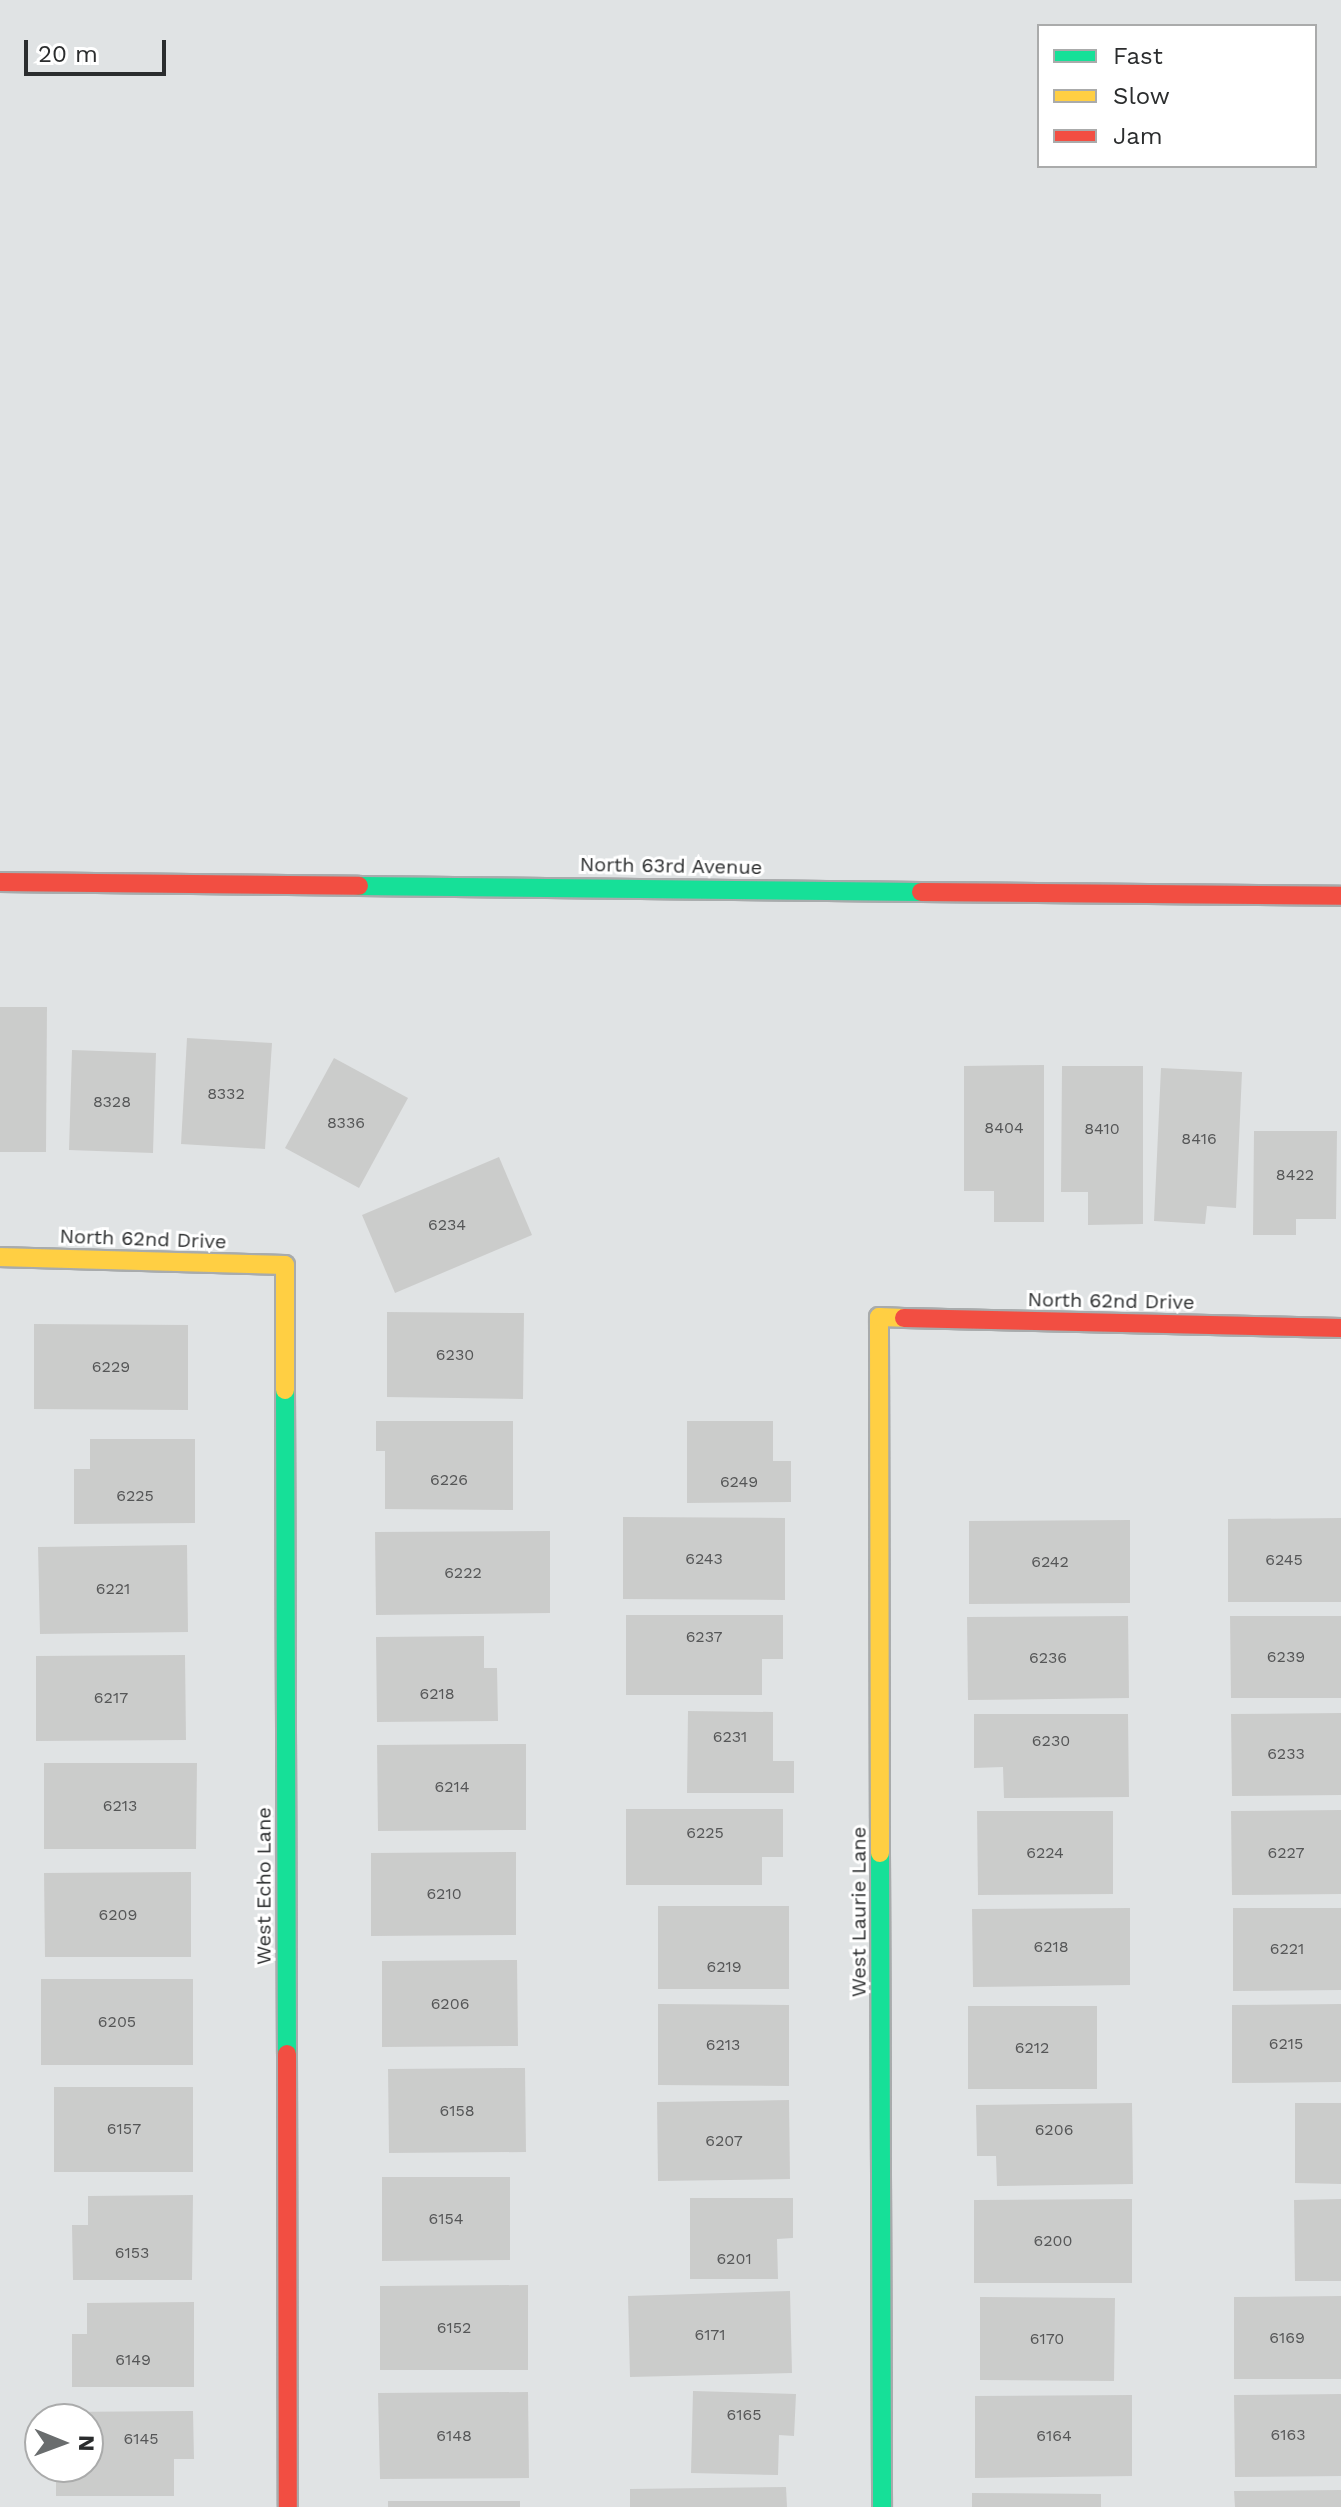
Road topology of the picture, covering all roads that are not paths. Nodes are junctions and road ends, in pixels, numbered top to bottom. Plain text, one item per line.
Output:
1 (0, 882) edge
2 (1341, 896) edge
3 (0, 1257) edge
4 (285, 1265) joint
5 (879, 1317) joint
6 (1341, 1328) edge
7 (288, 2507) edge
8 (882, 2507) edge

1 - 2 street, North 63rd Avenue
3 - 4 street, North 62nd Drive
4 - 7 street, West Echo Lane
5 - 6 street, North 62nd Drive
5 - 8 street, West Laurie Lane

